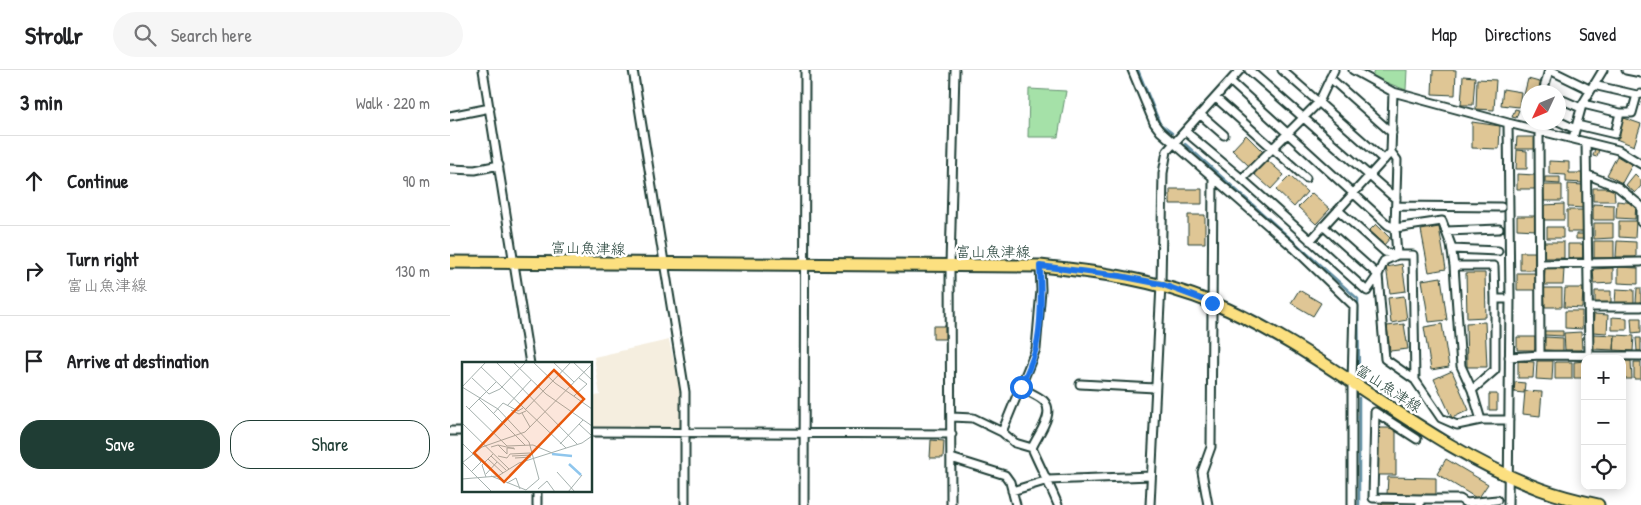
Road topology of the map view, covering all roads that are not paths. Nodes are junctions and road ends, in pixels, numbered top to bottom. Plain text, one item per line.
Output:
1 (483, 70) edge
2 (633, 70) edge
3 (805, 70) edge
4 (955, 70) edge
5 (1132, 70) edge
6 (1240, 70) edge
7 (1249, 70) edge
8 (1282, 70) edge
9 (1334, 70) edge
10 (1353, 70) edge
11 (1550, 70) edge
12 (1602, 70) edge
13 (1626, 70) edge
14 (1641, 71) edge
15 (1330, 78) junction
16 (1230, 82) junction
17 (1547, 85) edge
18 (1592, 88) junction
19 (1393, 92) junction
20 (1639, 94) edge
21 (1216, 98) junction
22 (1566, 101) edge
23 (1319, 102) junction
24 (1582, 106) junction
25 (490, 108) junction
26 (1620, 113) junction
27 (1201, 115) junction
28 (450, 116) edge
29 (1304, 118) junction
30 (1508, 123) junction
31 (1566, 124) edge
32 (1521, 126) edge
33 (1576, 127) junction
34 (1539, 130) joint
35 (1186, 132) junction
36 (1288, 133) junction
37 (1392, 133) junction
38 (1224, 135) dead end
39 (1573, 138) junction
40 (1586, 142) junction
41 (1174, 143) junction
42 (1273, 149) junction
43 (1391, 152) junction
44 (1384, 160) junction
45 (1641, 164) edge
46 (499, 166) junction
47 (450, 169) edge
48 (1588, 175) junction
49 (1368, 176) junction
50 (1213, 178) junction
51 (1306, 178) dead end
52 (1242, 179) junction
53 (1352, 194) junction
54 (1396, 203) junction
55 (1501, 207) dead end
56 (1641, 207) edge
57 (1338, 210) junction
58 (1641, 222) edge
59 (1323, 226) junction
60 (1395, 228) junction
61 (1499, 229) dead end
62 (1446, 231) junction
63 (1310, 241) junction
64 (1452, 249) junction
65 (1498, 251) dead end
66 (1397, 255) junction
67 (450, 262) edge
68 (515, 262) junction
69 (1588, 262) junction
70 (1641, 262) edge
71 (664, 264) junction
72 (805, 264) junction
73 (1540, 264) junction
74 (950, 265) junction
75 (1040, 266) junction
76 (1454, 266) junction
77 (1378, 275) junction
78 (1161, 284) junction
79 (1495, 299) junction
80 (1510, 299) junction
81 (1212, 303) junction
82 (1589, 307) junction
83 (1641, 307) edge
84 (1540, 355) junction
85 (1581, 355) edge
86 (1589, 355) edge
87 (1626, 356) edge
88 (1641, 356) edge
89 (1509, 357) junction
90 (530, 362) edge
91 (1415, 380) junction
92 (1352, 382) junction
93 (1080, 384) dead end
94 (1021, 387) junction
95 (1155, 388) junction
96 (1472, 390) junction
97 (1378, 399) junction
98 (1375, 412) junction
99 (952, 417) junction
100 (1481, 420) junction
101 (1509, 420) junction
102 (592, 432) edge
103 (685, 432) junction
104 (804, 432) junction
105 (1002, 432) junction
106 (952, 434) junction
107 (1417, 440) dead end
108 (1032, 448) junction
109 (951, 458) junction
110 (1151, 476) junction
111 (1509, 476) junction
112 (1048, 480) junction
113 (1012, 491) junction
114 (537, 492) edge
115 (1497, 500) dead end
116 (1420, 502) edge
117 (537, 505) edge
118 (685, 505) edge
119 (804, 505) edge
120 (951, 505) edge
121 (1016, 505) edge
122 (1058, 505) edge
123 (1150, 505) edge
124 (1208, 505) edge
125 (1352, 505) edge
126 (1508, 505) edge
127 (1598, 505) edge

1 - 25 street
2 - 71 street
3 - 72 street
4 - 74 street
5 - 41 street
6 - 16 street
7 - 29 street
8 - 23 street
9 - 15 street
10 - 19 street
11 - 17 street
11 - 18 street
12 - 18 street
13 - 14 street
15 - 23 street
15 - 37 street
16 - 21 street
16 - 36 street
18 - 20 street
18 - 24 street
19 - 30 street
19 - 37 street
20 - 26 street
21 - 27 street
21 - 42 street
22 - 24 street
23 - 29 street
23 - 44 street
24 - 26 street
24 - 33 street
25 - 28 street
25 - 46 street
26 - 33 street
27 - 35 street
27 - 38 street
29 - 36 street
29 - 49 street
30 - 32 street
30 - 80 street
31 - 33 street
33 - 39 street
34 - 39 street
34 - 73 street
35 - 41 street
35 - 52 street
36 - 42 street
36 - 53 street
37 - 43 street
39 - 40 street
40 - 45 street
40 - 48 street
41 - 50 street
41 - 78 street
42 - 51 street
42 - 52 street
43 - 44 street
43 - 54 street
44 - 49 street
46 - 47 street
46 - 68 street
48 - 56 street
48 - 69 street
49 - 53 street
49 - 54 street
50 - 81 street
50 - 92 street
52 - 63 street
53 - 57 street
53 - 60 street
54 - 55 street
54 - 60 street
56 - 58 street
57 - 59 street
57 - 66 street
59 - 63 street
59 - 77 street
60 - 62 street
60 - 66 street
61 - 62 street
62 - 64 street
63 - 77 street
64 - 65 street
64 - 76 street
66 - 77 street
66 - 91 street
67 - 68 main road, 富山魚津線
68 - 71 main road, 富山魚津線
68 - 90 street
69 - 70 street
69 - 73 street
69 - 82 street
71 - 72 main road, 富山魚津線
71 - 103 street
72 - 74 main road, 富山魚津線
72 - 104 street
73 - 84 street
74 - 75 main road, 富山魚津線
74 - 99 street
75 - 78 main road, 富山魚津線
75 - 94 street
76 - 79 street
76 - 96 street
77 - 91 street
78 - 81 main road, 富山魚津線
78 - 95 street
79 - 80 street
79 - 96 street
80 - 89 street
81 - 92 main road, 富山魚津線
81 - 124 street
82 - 83 street
82 - 86 street
84 - 85 street
84 - 89 street
87 - 88 street
89 - 101 street
91 - 100 street
92 - 97 main road, 富山魚津線
92 - 125 street
93 - 95 street
94 - 105 street
94 - 108 street
95 - 110 street
96 - 100 street
97 - 98 street
97 - 111 main road, 富山魚津線
98 - 107 street
98 - 116 street
99 - 105 street
99 - 106 street
100 - 101 street
101 - 111 street
102 - 103 street
103 - 104 street
103 - 118 street
104 - 106 street
104 - 119 street
105 - 108 street
106 - 109 street
108 - 112 street
109 - 113 street
109 - 120 street
110 - 112 street
110 - 123 street
111 - 126 street
111 - 127 main road, 富山魚津線
112 - 113 street
112 - 122 street
113 - 121 street
114 - 117 street
115 - 116 street

